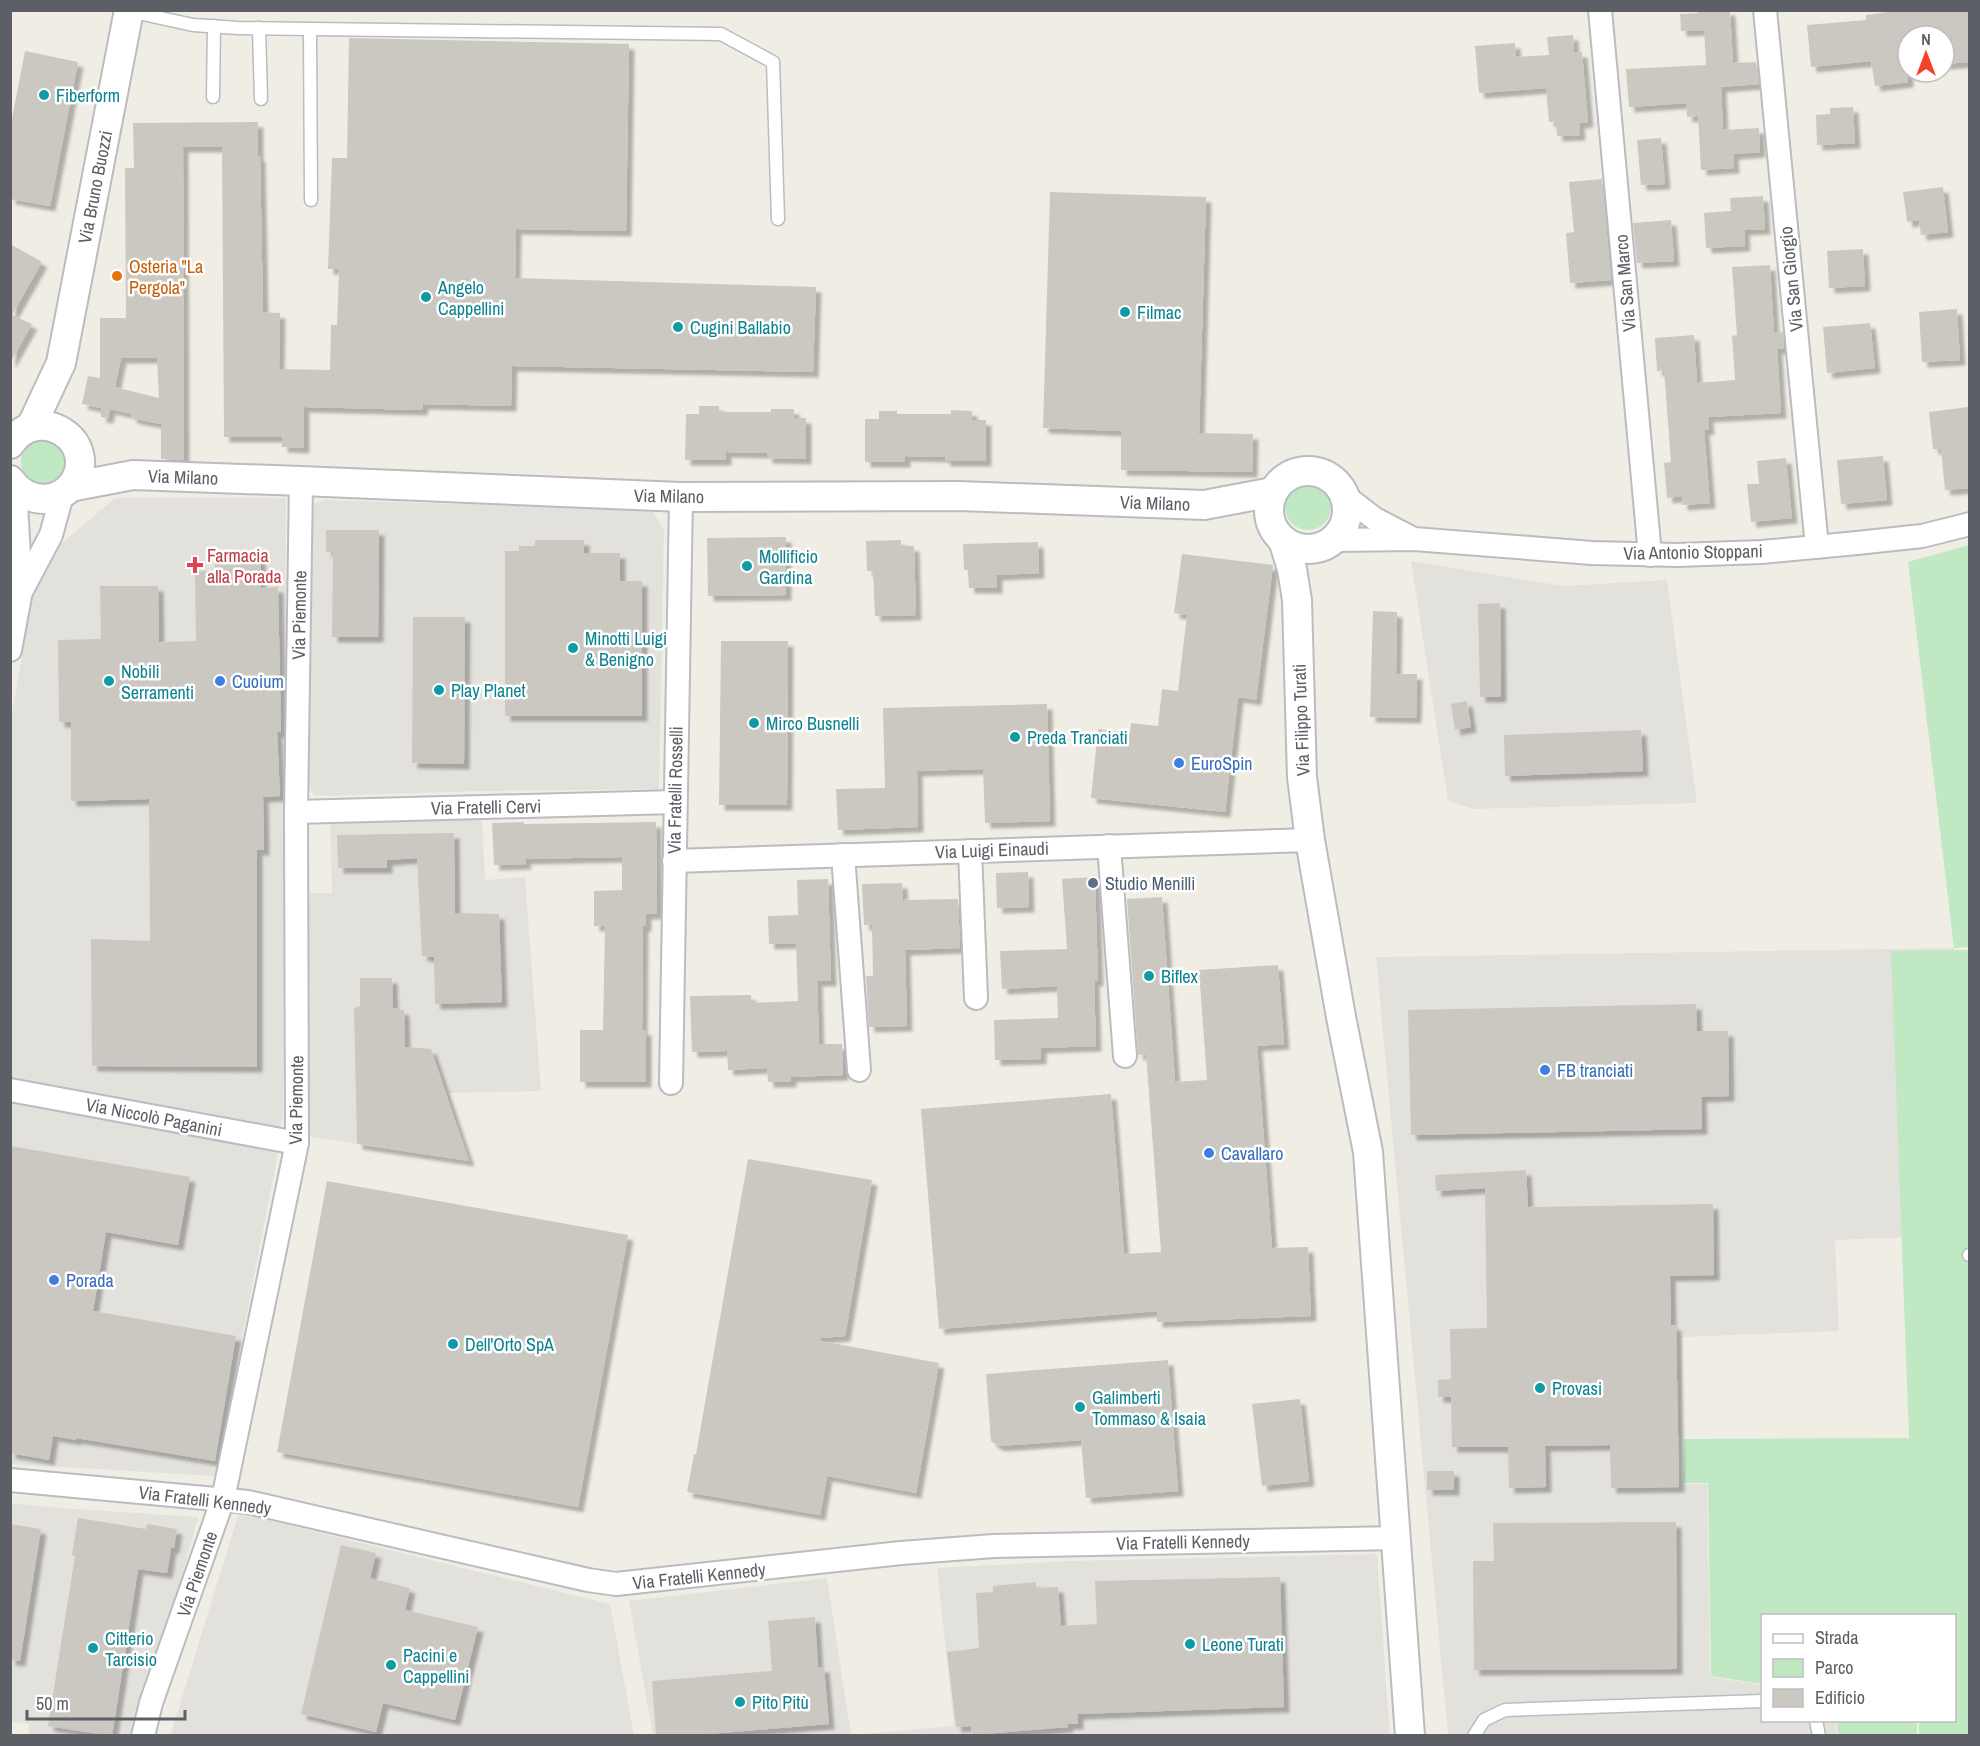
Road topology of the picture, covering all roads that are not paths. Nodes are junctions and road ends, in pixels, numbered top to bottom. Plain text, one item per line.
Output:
1 (1600, 10) edge
2 (1765, 10) edge
3 (129, 11) edge
4 (214, 26) junction
5 (260, 28) junction
6 (309, 29) junction
7 (213, 97) dead end
8 (261, 99) dead end
9 (312, 200) dead end
10 (778, 219) dead end
11 (61, 363) junction
12 (19, 432) edge
13 (72, 441) junction
14 (133, 475) junction
15 (301, 481) junction
16 (13, 483) edge
17 (66, 491) junction
18 (1273, 492) junction
19 (1345, 496) junction
20 (681, 497) junction
21 (1204, 505) junction
22 (1970, 524) edge
23 (1279, 535) junction
24 (1414, 539) junction
25 (1328, 543) junction
26 (1817, 547) junction
27 (1650, 555) junction
28 (21, 591) junction
29 (1297, 600) junction
30 (10, 650) edge
31 (675, 802) junction
32 (296, 812) junction
33 (1310, 840) junction
34 (1109, 846) junction
35 (970, 851) junction
36 (843, 855) junction
37 (674, 861) junction
38 (976, 998) dead end
39 (1125, 1056) dead end
40 (859, 1070) dead end
41 (671, 1083) dead end
42 (10, 1090) edge
43 (297, 1143) junction
44 (10, 1480) edge
45 (223, 1500) junction
46 (1397, 1538) junction
47 (1761, 1701) edge
48 (143, 1736) edge
49 (1410, 1736) edge
50 (1473, 1736) edge

1 - 27 street, Via San Marco
2 - 26 street, Via San Giorgio
3 - 4 lane
3 - 11 street, Via Bruno Buozzi
4 - 5 lane
4 - 7 lane
5 - 6 lane
5 - 8 lane
6 - 9 lane
6 - 10 lane
11 - 12 street, Via Bruno Buozzi
11 - 13 street, Via Bruno Buozzi
12 - 13 street, Via Milano
13 - 14 street, Via Milano
13 - 17 street, Via Bruno Buozzi
14 - 15 street, Via Milano
14 - 17 street, Via Milano
15 - 20 street, Via Milano
15 - 32 street, Via Piemonte
16 - 17 street, Via Milano
16 - 28 street
17 - 28 street
18 - 19 street
18 - 21 street, Via Milano
18 - 23 street
19 - 24 street, Via Antonio Stoppani
19 - 25 street
20 - 21 street, Via Milano
20 - 31 street, Via Fratelli Rosselli
21 - 23 street, Via Milano
22 - 26 street, Via Antonio Stoppani
23 - 25 street
23 - 29 street, Via Filippo Turati
24 - 25 street, Via Antonio Stoppani
24 - 27 street, Via Antonio Stoppani
25 - 29 street, Via Filippo Turati
26 - 27 street, Via Antonio Stoppani
28 - 30 street
29 - 33 street, Via Filippo Turati
31 - 32 street, Via Fratelli Cervi
31 - 37 street, Via Fratelli Rosselli
32 - 43 street, Via Piemonte
33 - 34 street, Via Luigi Einaudi
33 - 46 street, Via Filippo Turati
34 - 35 street, Via Luigi Einaudi
34 - 39 street
35 - 36 street, Via Luigi Einaudi
35 - 38 street
36 - 37 street, Via Luigi Einaudi
36 - 40 street
37 - 41 street, Via Fratelli Rosselli
42 - 43 street, Via Niccolò Paganini
43 - 45 street, Via Piemonte
44 - 45 street, Via Fratelli Kennedy
45 - 46 street, Via Fratelli Kennedy
45 - 48 street, Via Piemonte
46 - 49 street, Via Filippo Turati
47 - 50 lane

